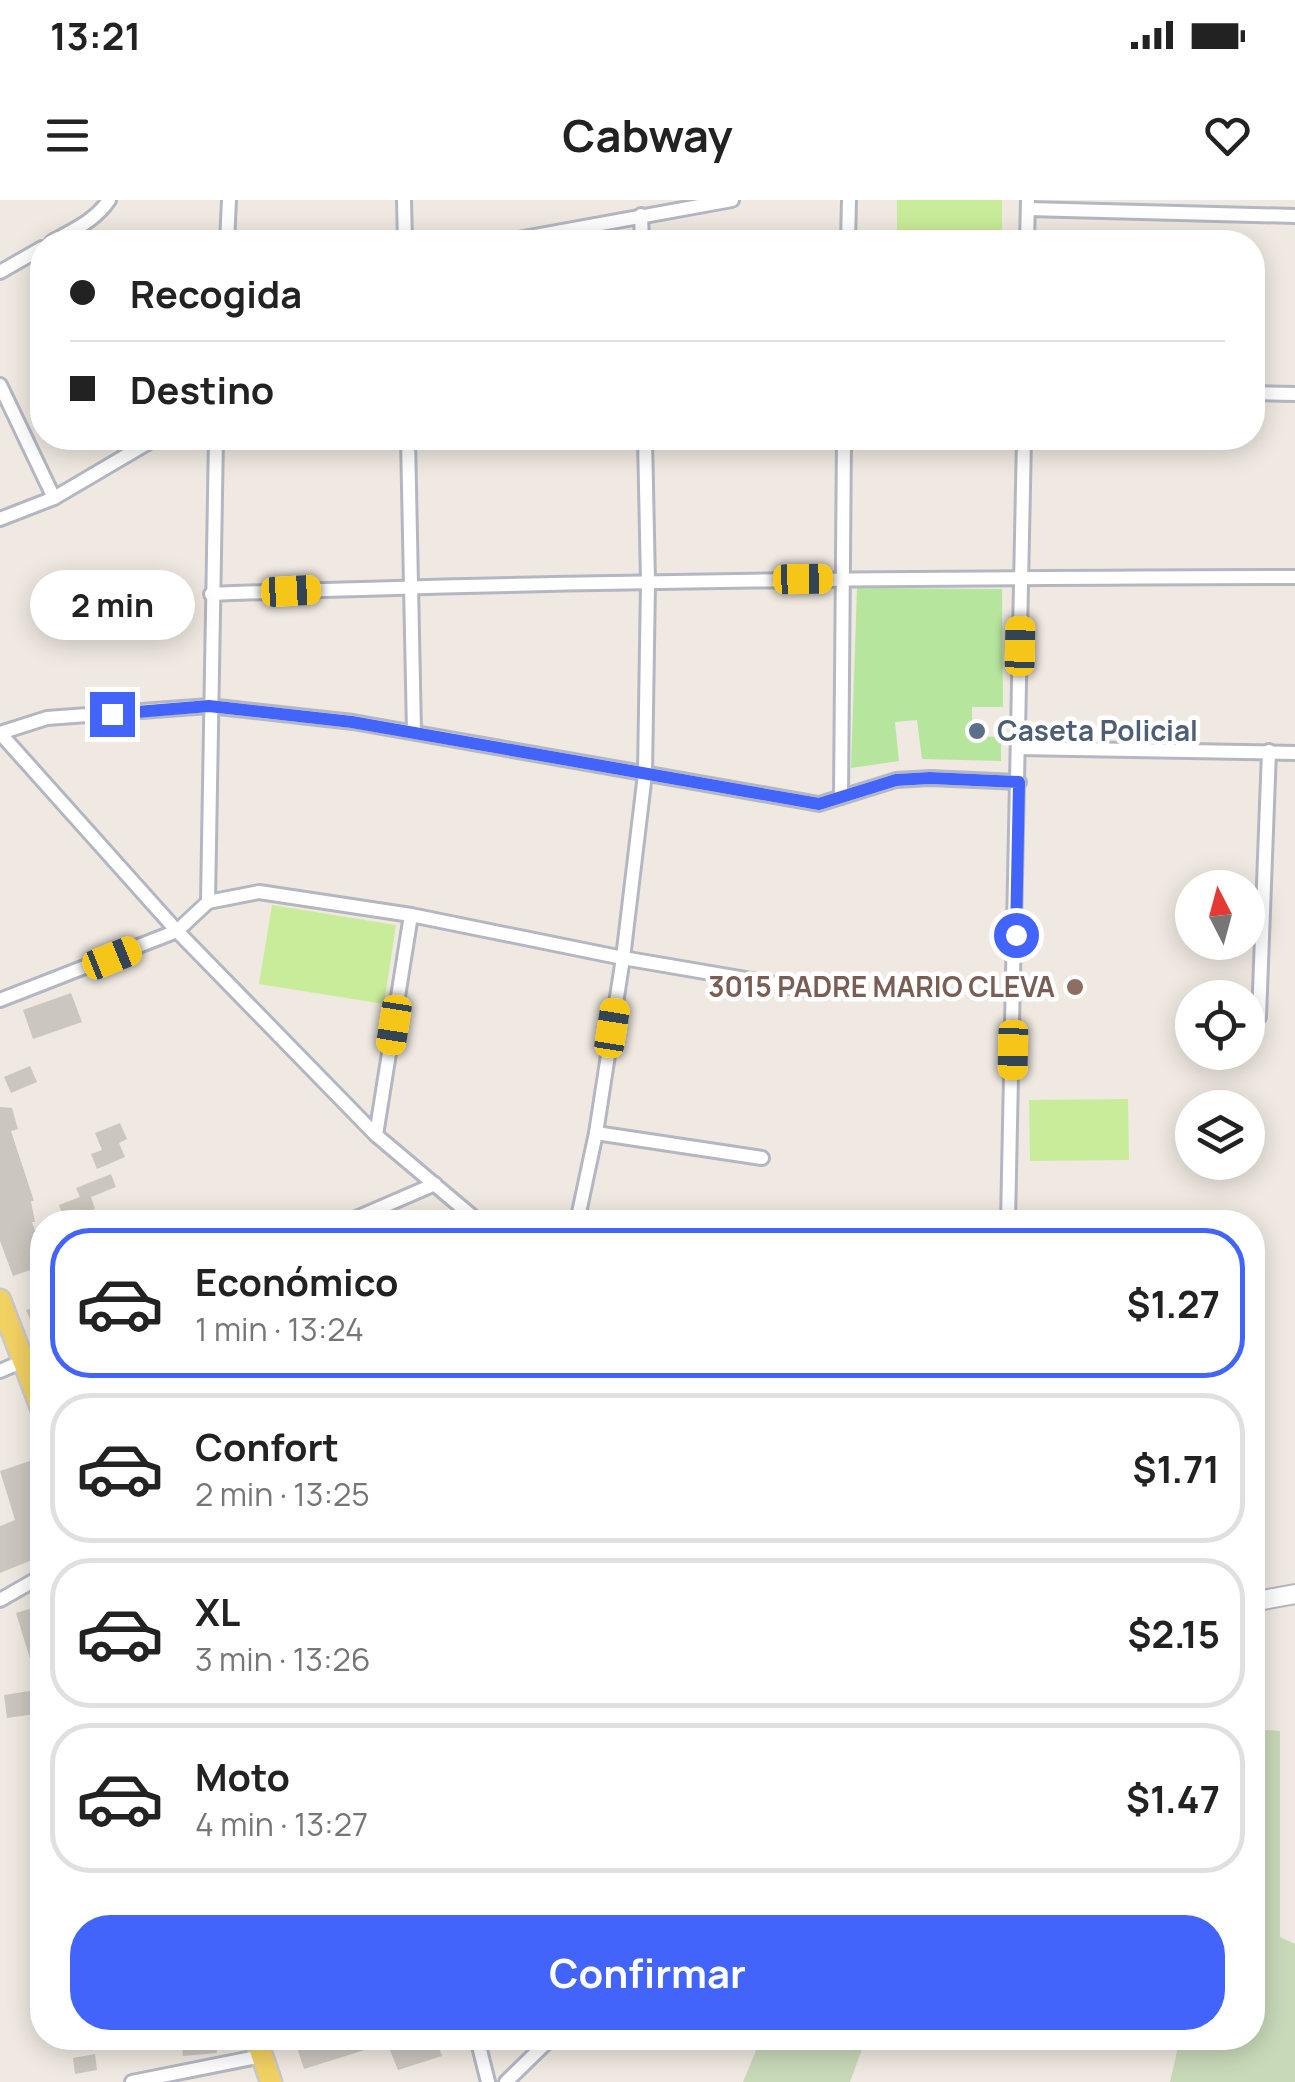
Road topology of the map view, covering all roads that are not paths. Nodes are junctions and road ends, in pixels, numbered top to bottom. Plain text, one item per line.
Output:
1 (109, 200) edge
2 (229, 200) edge
3 (404, 200) edge
4 (732, 200) edge
5 (849, 200) edge
6 (1028, 205) edge
7 (641, 215) junction
8 (1295, 216) edge
9 (73, 230) edge
10 (228, 230) edge
11 (405, 230) edge
12 (564, 230) edge
13 (642, 230) edge
14 (848, 230) edge
15 (1027, 230) edge
16 (30, 255) edge
17 (0, 272) edge
18 (0, 385) edge
19 (1265, 393) edge
20 (1295, 394) edge
21 (30, 448) edge
22 (31, 450) edge
23 (136, 450) edge
24 (216, 450) edge
25 (408, 450) edge
26 (645, 450) edge
27 (844, 450) edge
28 (1024, 450) edge
29 (54, 498) junction
30 (0, 519) edge
31 (1022, 577) junction
32 (1295, 577) edge
33 (842, 578) junction
34 (648, 582) junction
35 (411, 586) junction
36 (211, 594) junction
37 (209, 706) junction
38 (414, 732) junction
39 (0, 733) edge
40 (1018, 748) junction
41 (1269, 752) junction
42 (1295, 752) edge
43 (645, 774) junction
44 (1019, 782) junction
45 (841, 798) junction
46 (208, 902) junction
47 (411, 916) junction
48 (178, 931) junction
49 (623, 958) junction
50 (1260, 980) edge
51 (821, 992) dead end
52 (0, 1000) edge
53 (596, 1134) junction
54 (376, 1135) junction
55 (762, 1158) dead end
56 (435, 1184) junction
57 (375, 1210) edge
58 (465, 1210) edge
59 (580, 1210) edge
60 (1008, 1210) edge
61 (0, 1300) edge
62 (30, 1352) edge
63 (30, 1358) edge
64 (0, 1371) edge
65 (30, 1583) edge
66 (1295, 1594) edge
67 (0, 1600) edge
68 (1265, 1600) edge
69 (249, 2050) edge
70 (261, 2050) edge
71 (480, 2050) edge
72 (539, 2050) edge
73 (132, 2082) edge
74 (271, 2082) edge
75 (488, 2082) edge
76 (506, 2082) edge

1 - 9 street
2 - 10 street
3 - 11 street
4 - 7 street
5 - 14 street
6 - 8 street
6 - 15 street
7 - 12 street
7 - 13 street
16 - 17 street
18 - 21 street
19 - 20 street
22 - 29 street
23 - 29 street
24 - 36 street
25 - 35 street
26 - 34 street
27 - 33 street
28 - 31 street
29 - 30 street
31 - 32 street
31 - 33 street
31 - 40 street
33 - 34 street
33 - 45 street
34 - 35 street
34 - 43 street
35 - 36 street
35 - 38 street
36 - 37 street
37 - 38 street
37 - 39 street
37 - 46 street
38 - 43 street
39 - 48 street
40 - 41 street
40 - 44 street
41 - 42 street
41 - 50 street
43 - 45 street
43 - 49 street
44 - 45 street
44 - 60 street
46 - 47 street
46 - 48 street
47 - 49 street
47 - 54 street
48 - 52 street
48 - 54 street
49 - 51 street
49 - 53 street
53 - 55 street
53 - 59 street
54 - 56 street
56 - 57 street
56 - 58 street
61 - 62 main road
63 - 64 street
65 - 67 street
66 - 68 street
69 - 73 street
70 - 74 main road
71 - 75 street
72 - 76 street

